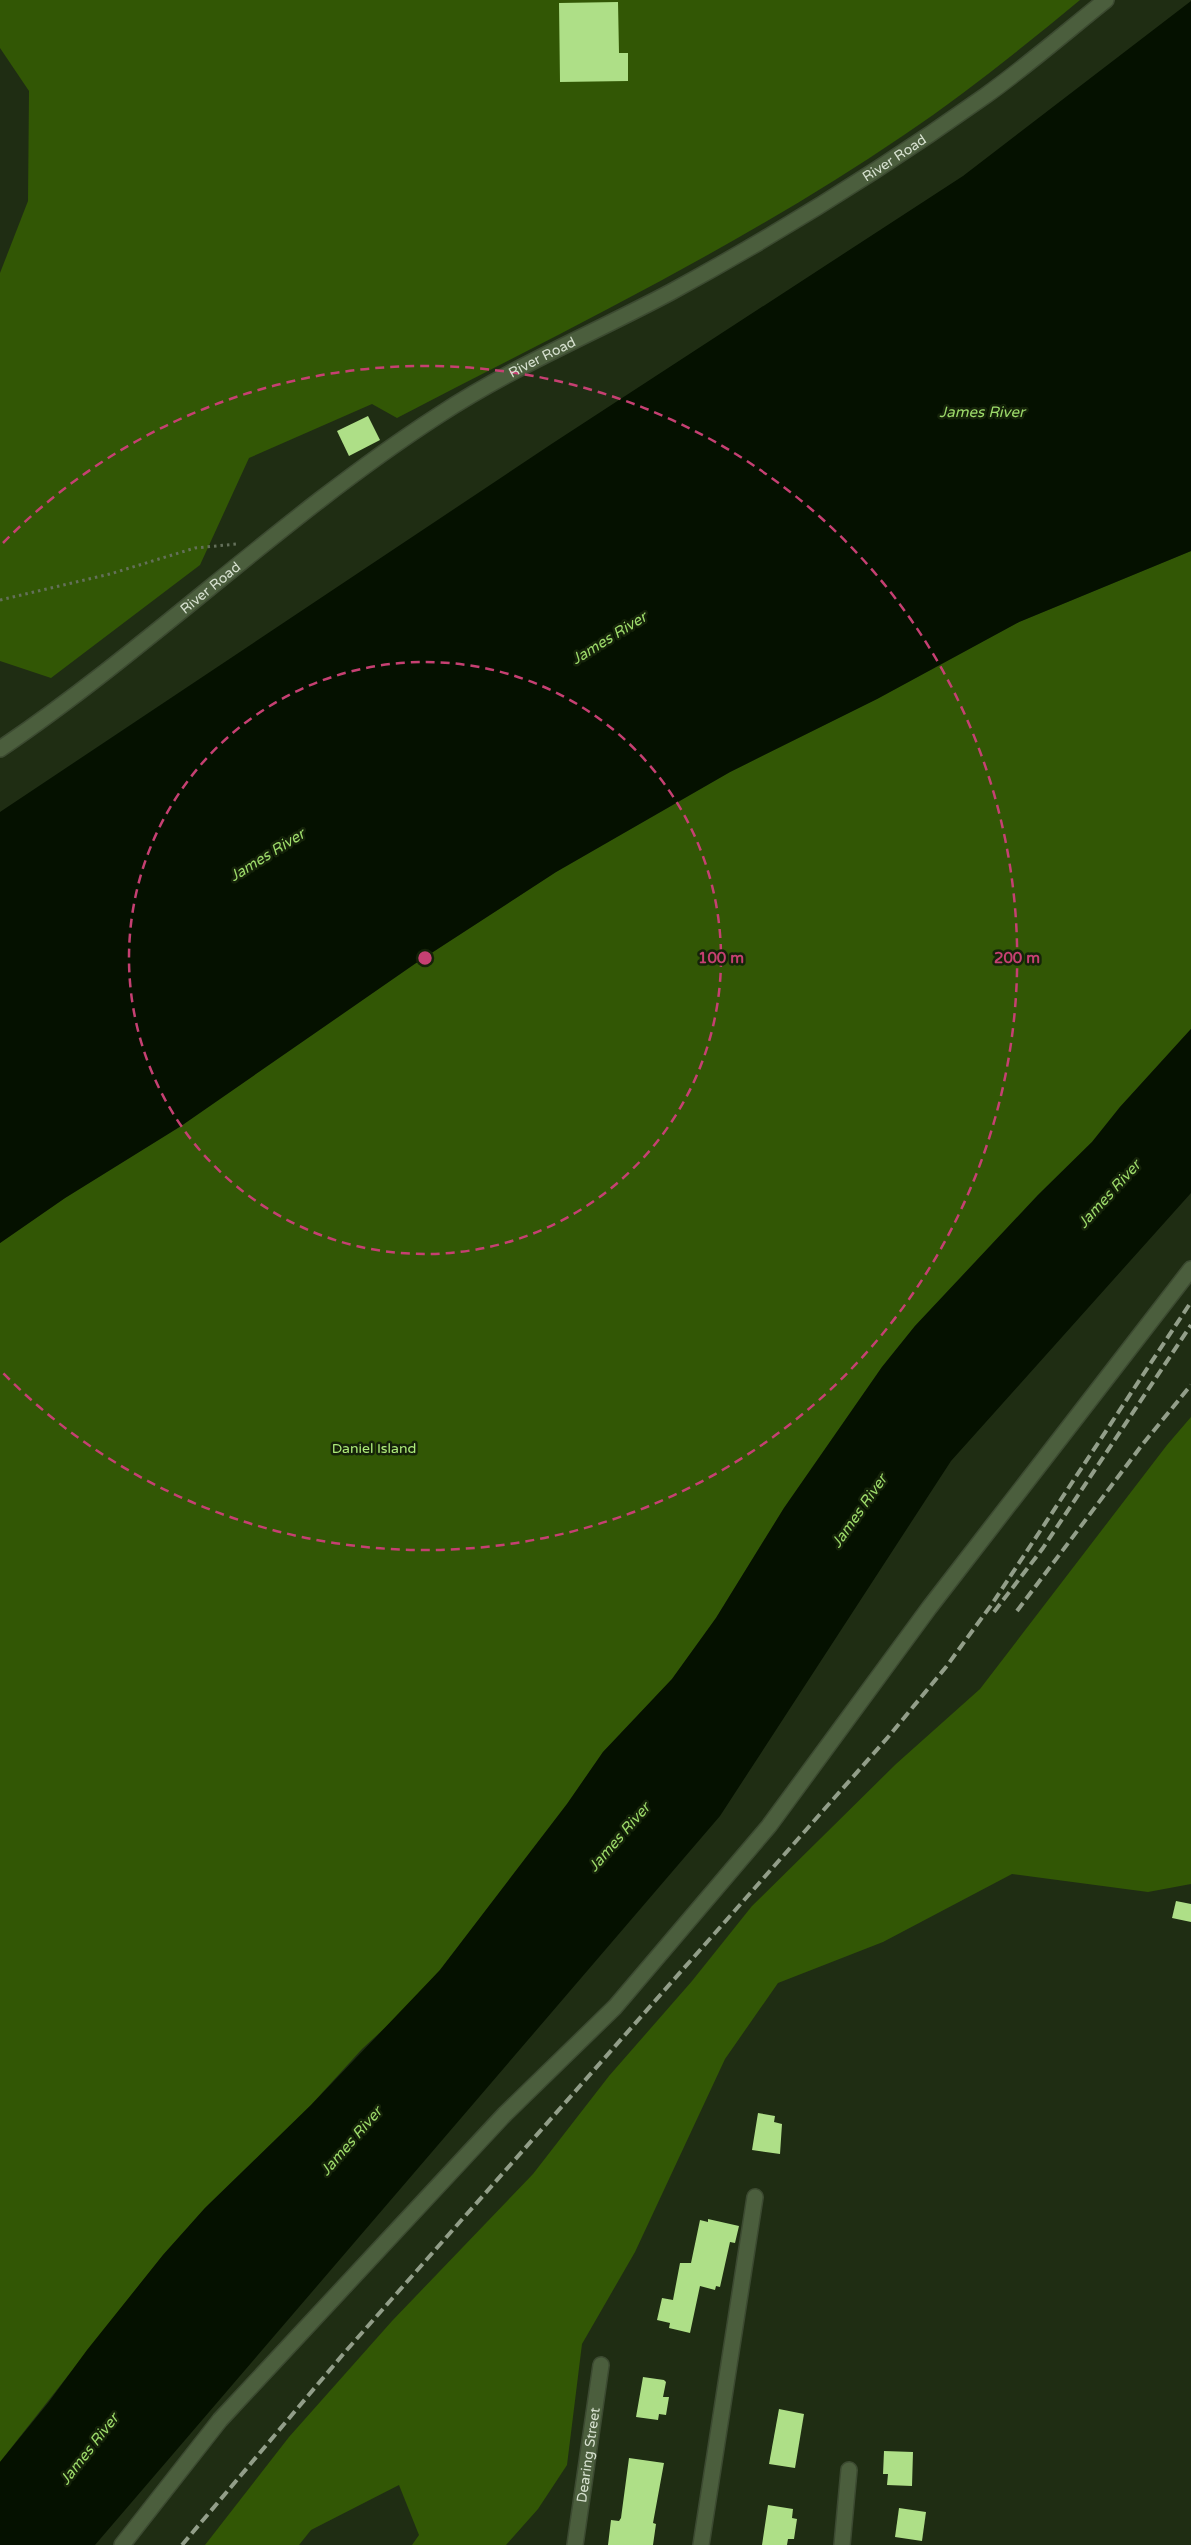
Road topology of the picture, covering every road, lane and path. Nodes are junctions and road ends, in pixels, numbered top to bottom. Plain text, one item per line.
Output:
1 (1106, 0) edge
2 (263, 544) junction
3 (0, 600) edge
4 (0, 749) edge
5 (1191, 1269) edge
6 (756, 2197) dead end
7 (602, 2365) dead end
8 (849, 2470) dead end
9 (122, 2545) edge
10 (576, 2545) edge
11 (701, 2545) edge
12 (842, 2545) edge

1 - 2 street, River Road
2 - 3 path
2 - 4 street, River Road
5 - 9 street
6 - 11 street
7 - 10 street, Dearing Street
8 - 12 street

